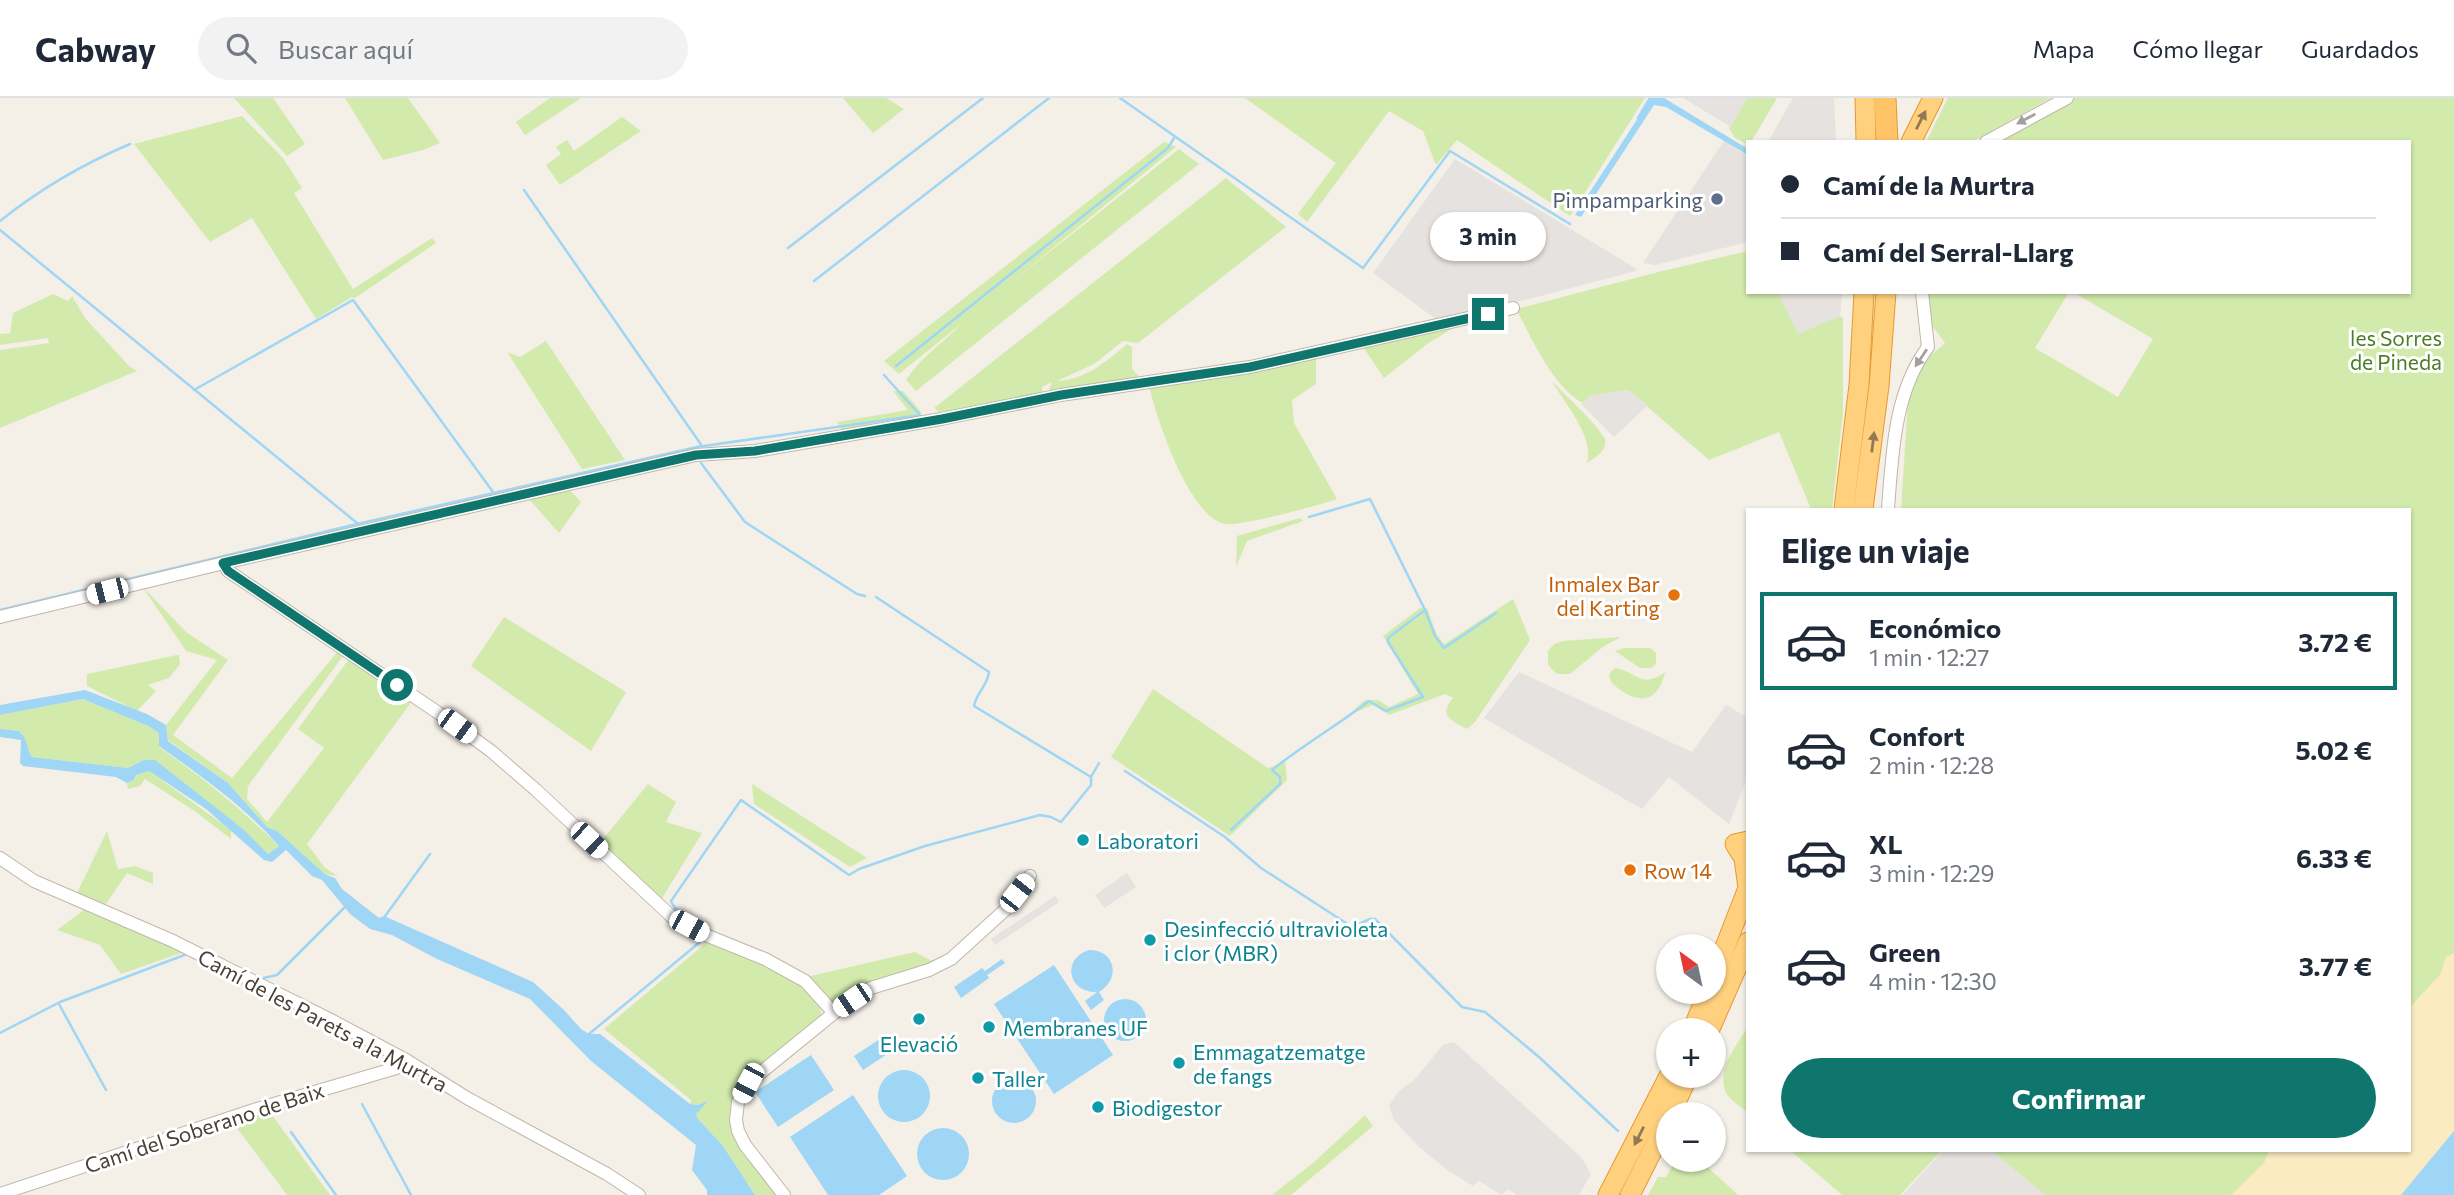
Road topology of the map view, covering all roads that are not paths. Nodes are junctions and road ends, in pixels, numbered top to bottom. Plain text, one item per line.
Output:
1 (1865, 98) edge
2 (1885, 98) edge
3 (1933, 98) edge
4 (2067, 98) edge
5 (1866, 140) edge
6 (1887, 140) edge
7 (1912, 140) edge
8 (1990, 140) edge
9 (1864, 294) edge
10 (1886, 294) edge
11 (1922, 294) edge
12 (1513, 308) dead end
13 (1844, 508) edge
14 (1863, 508) edge
15 (1888, 508) edge
16 (223, 563) junction
17 (0, 617) edge
18 (1746, 841) edge
19 (0, 858) edge
20 (1746, 873) edge
21 (1030, 877) dead end
22 (1746, 893) edge
23 (1726, 945) edge
24 (1746, 947) edge
25 (834, 1013) junction
26 (1715, 1018) edge
27 (406, 1060) junction
28 (1663, 1088) edge
29 (1656, 1135) edge
30 (1614, 1193) edge
31 (0, 1194) edge
32 (639, 1195) edge
33 (784, 1195) edge

1 - 5 highway
2 - 6 highway
7 -> 3 highway
4 -> 8 street
9 - 13 highway
14 -> 10 highway
11 -> 15 street
12 - 16 street
16 - 17 street
16 - 25 street
18 - 20 highway
19 - 27 street, Camí de les Parets a la Murtra
21 - 25 street
22 - 23 highway
24 - 26 highway
25 - 33 street
27 - 31 street, Camí del Soberano de Baix
27 - 32 street, Camí de les Parets a la Murtra
28 -> 30 highway
29 - 30 highway

